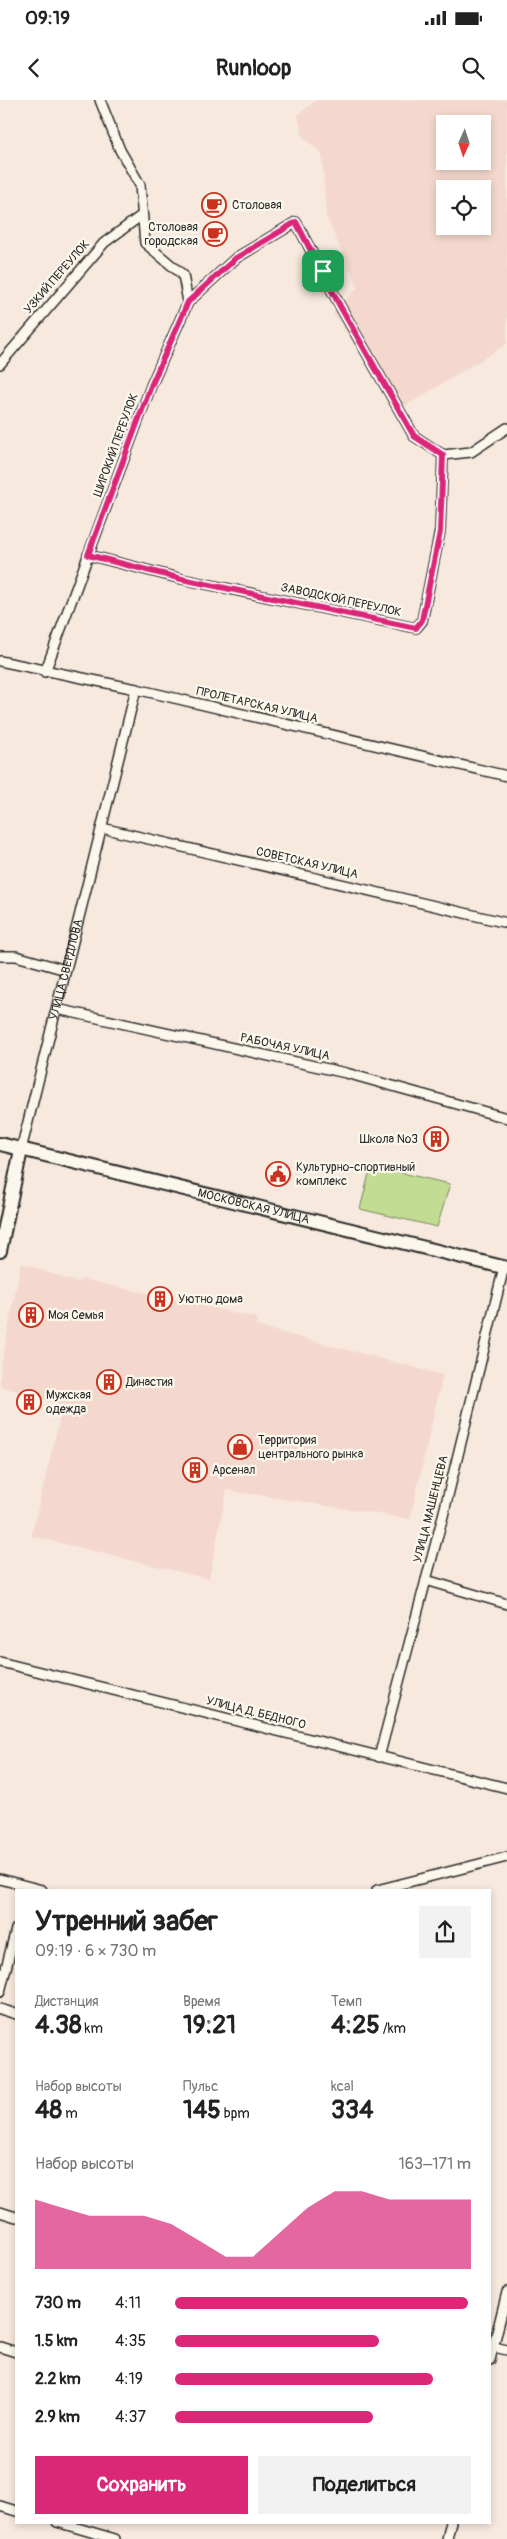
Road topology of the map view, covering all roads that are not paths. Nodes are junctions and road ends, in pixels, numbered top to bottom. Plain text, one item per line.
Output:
1 (100, 100) edge
2 (142, 216) junction
3 (188, 302) junction
4 (0, 364) edge
5 (507, 428) edge
6 (443, 455) junction
7 (88, 555) junction
8 (0, 661) edge
9 (45, 672) junction
10 (136, 689) junction
11 (507, 776) edge
12 (102, 828) junction
13 (507, 923) edge
14 (0, 956) edge
15 (66, 970) junction
16 (57, 1009) junction
17 (507, 1118) edge
18 (0, 1144) edge
19 (21, 1150) junction
20 (0, 1251) edge
21 (505, 1267) edge
22 (426, 1580) junction
23 (507, 1604) edge
24 (0, 1662) edge
25 (379, 1756) junction
26 (507, 1788) edge
27 (507, 1857) edge
28 (0, 1879) edge
29 (26, 1889) edge
30 (381, 1889) edge
31 (15, 1933) edge
32 (0, 1992) edge
33 (0, 2009) edge
34 (15, 2014) edge
35 (0, 2212) edge
36 (15, 2217) edge
37 (507, 2292) edge
38 (492, 2346) edge
39 (0, 2347) edge
40 (507, 2350) edge
41 (15, 2352) edge
42 (0, 2506) edge
43 (15, 2511) edge
44 (64, 2524) edge
45 (451, 2524) edge
46 (115, 2539) edge
47 (447, 2539) edge

1 - 2 street
2 - 3 street
2 - 4 street, УЗКИЙ ПЕРЕУЛОК
3 - 6 street
3 - 7 street, ШИРОКИЙ ПЕРЕУЛОК
5 - 6 street
6 - 7 street, ЗАВОДСКОЙ ПЕРЕУЛОК
7 - 9 street, ШИРОКИЙ ПЕРЕУЛОК
8 - 9 street, ПРОЛЕТАРСКАЯ УЛИЦА
9 - 10 street, ПРОЛЕТАРСКАЯ УЛИЦА
10 - 11 street, ПРОЛЕТАРСКАЯ УЛИЦА
10 - 12 street, УЛИЦА СВЕРДЛОВА
12 - 13 street, СОВЕТСКАЯ УЛИЦА
12 - 15 street, УЛИЦА СВЕРДЛОВА
14 - 15 street
15 - 16 street, УЛИЦА СВЕРДЛОВА
16 - 17 street, РАБОЧАЯ УЛИЦА
16 - 19 street, УЛИЦА СВЕРДЛОВА
18 - 19 main road, МОСКОВСКАЯ УЛИЦА
19 - 20 main road, УЛИЦА СВЕРДЛОВА
19 - 21 main road, МОСКОВСКАЯ УЛИЦА
21 - 22 street, УЛИЦА МАШЕНЦЕВА
22 - 23 street
22 - 25 street, УЛИЦА МАШЕНЦЕВА
24 - 25 street, УЛИЦА Д. БЕДНОГО
25 - 26 street, УЛИЦА Д. БЕДНОГО
27 - 30 street
28 - 29 street
31 - 32 street
33 - 34 street
35 - 36 street
37 - 38 street
38 - 40 street
39 - 41 street
42 - 43 street
44 - 46 street
45 - 47 street

